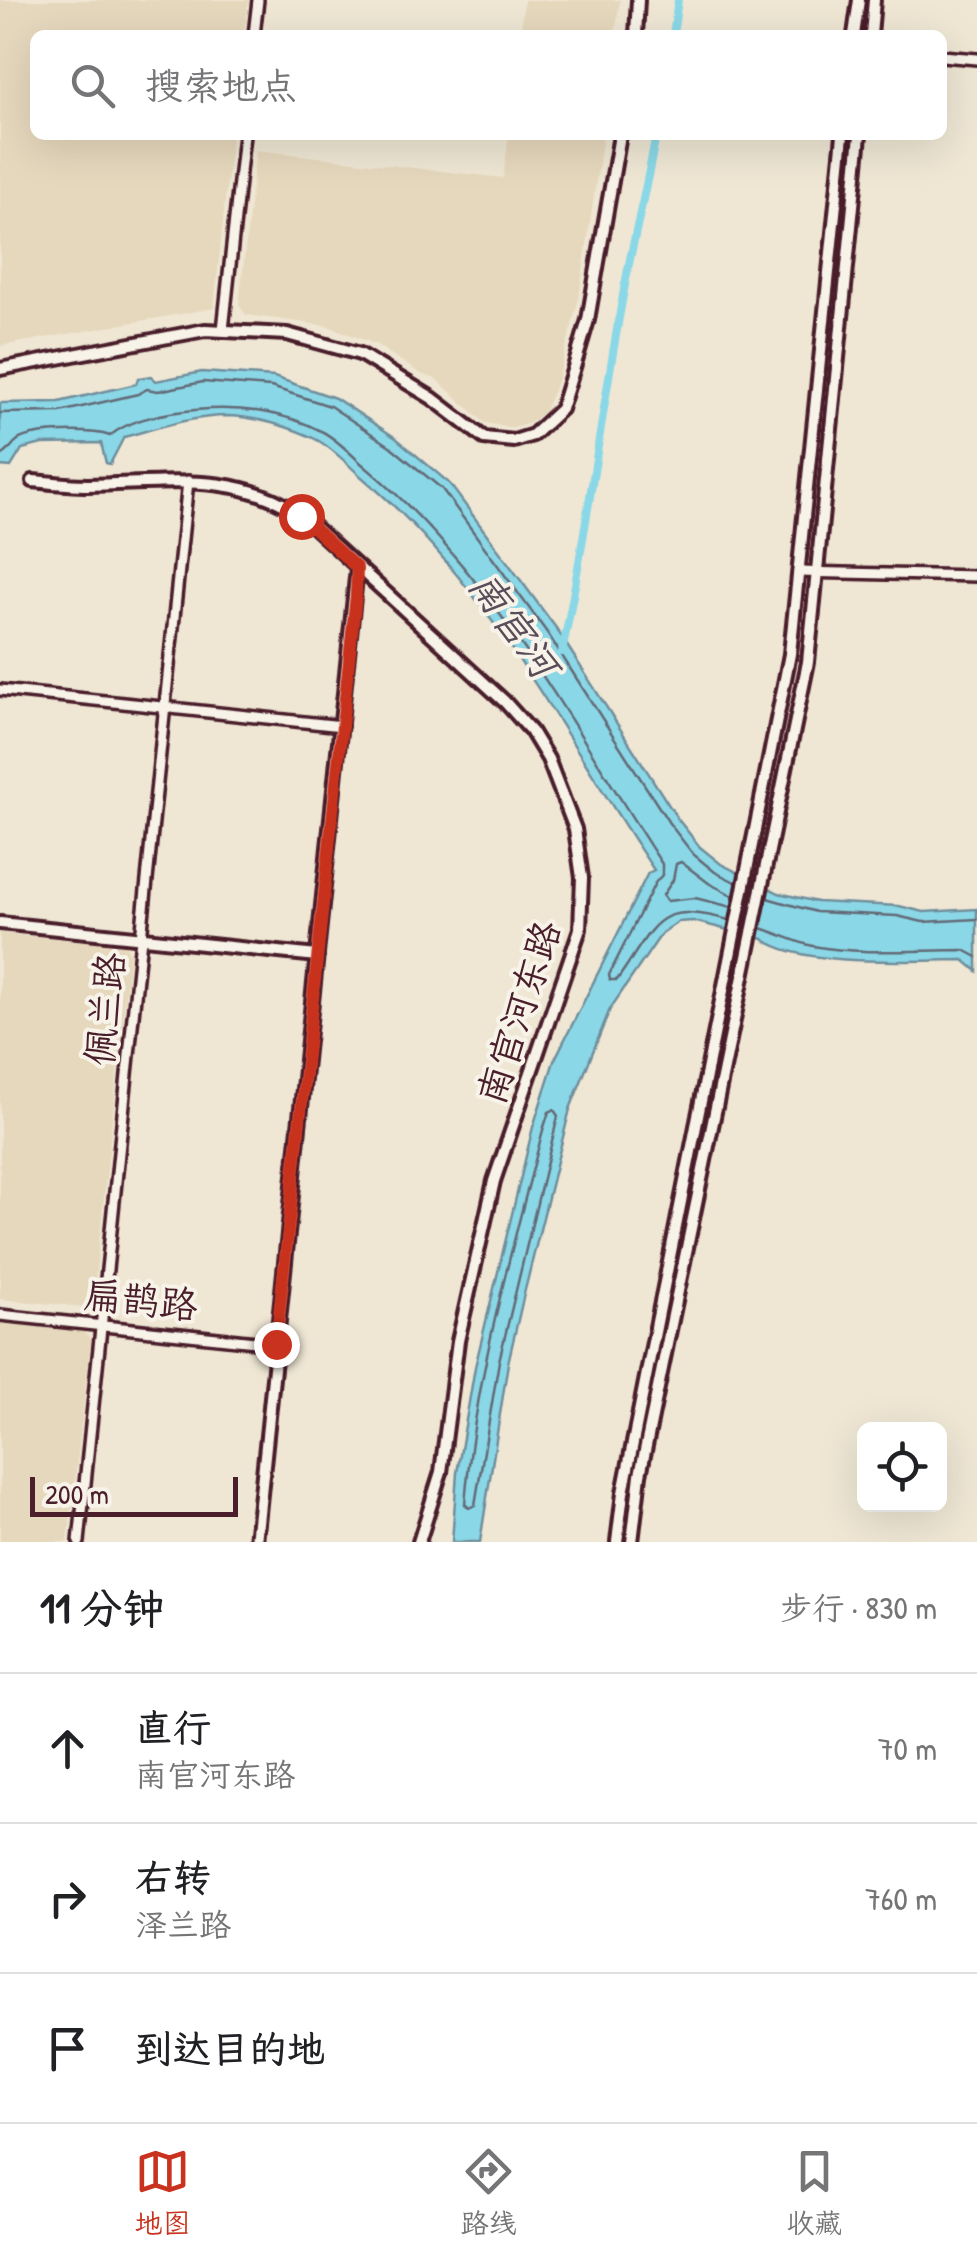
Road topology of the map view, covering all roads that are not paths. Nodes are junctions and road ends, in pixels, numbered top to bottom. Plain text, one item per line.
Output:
1 (258, 0) edge
2 (638, 0) edge
3 (858, 0) edge
4 (874, 0) edge
5 (255, 30) edge
6 (636, 30) edge
7 (855, 30) edge
8 (871, 30) edge
9 (947, 56) edge
10 (977, 59) edge
11 (243, 140) edge
12 (619, 140) edge
13 (843, 140) edge
14 (860, 140) edge
15 (223, 330) junction
16 (0, 369) edge
17 (188, 481) junction
18 (34, 482) dead end
19 (357, 568) junction
20 (798, 572) junction
21 (817, 572) junction
22 (977, 576) edge
23 (382, 590) junction
24 (356, 595) junction
25 (0, 690) edge
26 (164, 707) junction
27 (342, 726) junction
28 (0, 923) edge
29 (141, 938) junction
30 (317, 956) junction
31 (0, 1314) edge
32 (102, 1324) junction
33 (276, 1344) junction
34 (79, 1542) edge
35 (256, 1542) edge
36 (418, 1542) edge
37 (617, 1542) edge
38 (632, 1542) edge

1 - 5 street
2 - 6 street
3 - 7 street
4 - 8 street
9 - 10 street
11 - 15 street
12 - 15 street
13 - 20 street
14 - 21 street
15 - 16 street
17 - 18 street, 南官河东路
17 - 19 street, 南官河东路
17 - 26 street, 佩兰路
19 - 23 street, 南官河东路
19 - 24 street
20 - 21 street
20 - 37 street
21 - 22 street
21 - 38 street
23 - 24 street
23 - 36 street, 南官河东路
24 - 27 street
25 - 26 street
26 - 27 street
26 - 29 street, 佩兰路
27 - 30 street
28 - 29 street
29 - 30 street
29 - 32 street, 佩兰路
30 - 33 street
31 - 32 street, 扁鹊路
32 - 33 street, 扁鹊路
32 - 34 street, 佩兰路
33 - 35 street

